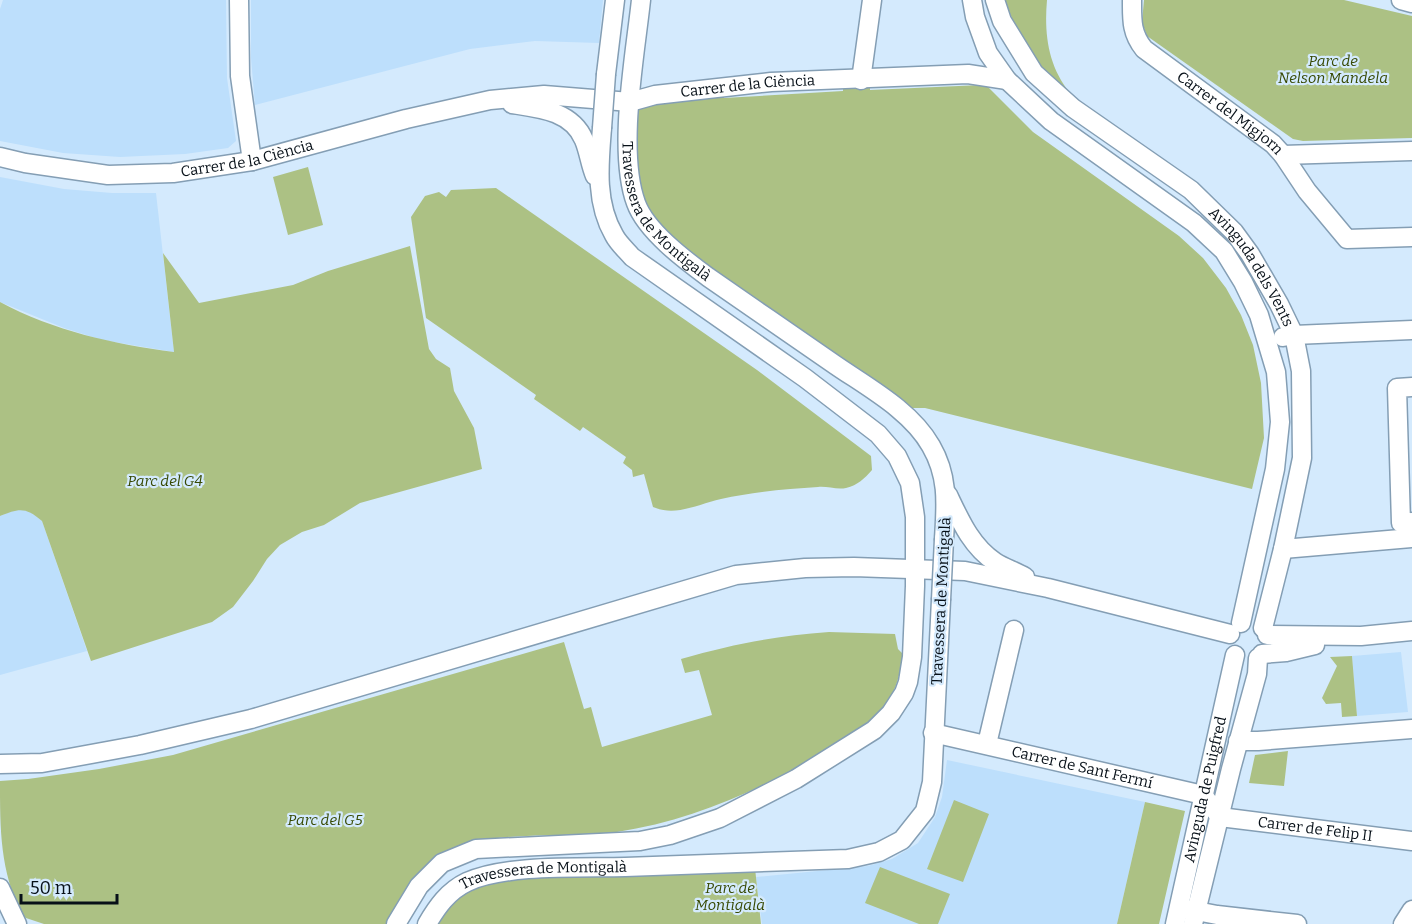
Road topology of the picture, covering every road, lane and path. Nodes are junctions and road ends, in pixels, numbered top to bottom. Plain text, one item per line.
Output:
1 (239, 0) edge
2 (615, 0) edge
3 (641, 0) edge
4 (872, 0) edge
5 (972, 0) edge
6 (995, 0) edge
7 (1132, 0) edge
8 (1401, 0) edge
9 (1412, 3) edge
10 (861, 80) junction
11 (1006, 80) junction
12 (490, 100) junction
13 (630, 102) junction
14 (1412, 151) edge
15 (1283, 155) junction
16 (0, 157) edge
17 (252, 161) junction
18 (599, 188) junction
19 (1412, 237) edge
20 (1412, 330) edge
21 (1294, 335) junction
22 (1267, 341) junction
23 (1412, 387) edge
24 (947, 494) junction
25 (1412, 522) edge
26 (1412, 538) edge
27 (1283, 549) junction
28 (915, 570) junction
29 (1048, 588) junction
30 (1235, 629) junction
31 (1014, 630) dead end
32 (1412, 631) edge
33 (1265, 632) junction
34 (1362, 636) junction
35 (1235, 655) junction
36 (1259, 662) junction
37 (1412, 729) edge
38 (933, 733) junction
39 (1238, 741) junction
40 (987, 744) junction
41 (0, 764) edge
42 (1203, 795) junction
43 (1220, 817) junction
44 (1412, 841) edge
45 (0, 888) edge
46 (1412, 910) edge
47 (1186, 917) edge
48 (17, 924) edge
49 (396, 924) edge
50 (427, 924) edge
51 (1297, 924) edge
52 (1403, 924) edge

1 - 17 street
2 - 18 street, Travessera de Montigalà, bridge
3 - 13 street, Travessera de Montigalà
4 - 10 street
5 - 11 street, Avinguda dels Vents
6 - 21 street, Avinguda dels Vents
7 - 15 street, Carrer del Migjorn
8 - 9 street
10 - 11 street, Carrer de la Ciència
10 - 13 street, Carrer de la Ciència
11 - 22 street, Avinguda dels Vents
12 - 13 street, Carrer de la Ciència
12 - 17 street, Carrer de la Ciència
12 - 18 street, Carrer de la Ciència
13 - 24 street, Travessera de Montigalà
14 - 15 street, Carrer del Migjorn
15 - 19 street
16 - 17 street, Carrer de la Ciència
18 - 28 street, Travessera de Montigalà
20 - 21 street
21 - 22 street
21 - 27 street, Avinguda dels Vents
22 - 30 street, Avinguda dels Vents
23 - 25 street
24 - 29 street
24 - 38 street, Travessera de Montigalà, bridge
26 - 27 street
27 - 33 street, Avinguda dels Vents
28 - 29 street
28 - 41 street
28 - 49 street, Travessera de Montigalà
29 - 30 street
30 - 33 street
30 - 35 street
31 - 40 street
32 - 34 street
33 - 34 street
33 - 36 street
34 - 36 street
35 - 36 street
35 - 42 street, Avinguda de Puigfred
36 - 39 street, Avinguda de Puigfred
37 - 39 street
38 - 40 street, Carrer de Sant Fermí
38 - 50 street, Travessera de Montigalà
39 - 43 street, Avinguda de Puigfred
40 - 42 street, Carrer de Sant Fermí
42 - 43 street
42 - 47 street, Avinguda de Puigfred
43 - 44 street, Carrer de Felip II
43 - 47 street, Avinguda de Puigfred
45 - 48 street
46 - 52 street
47 - 51 street

